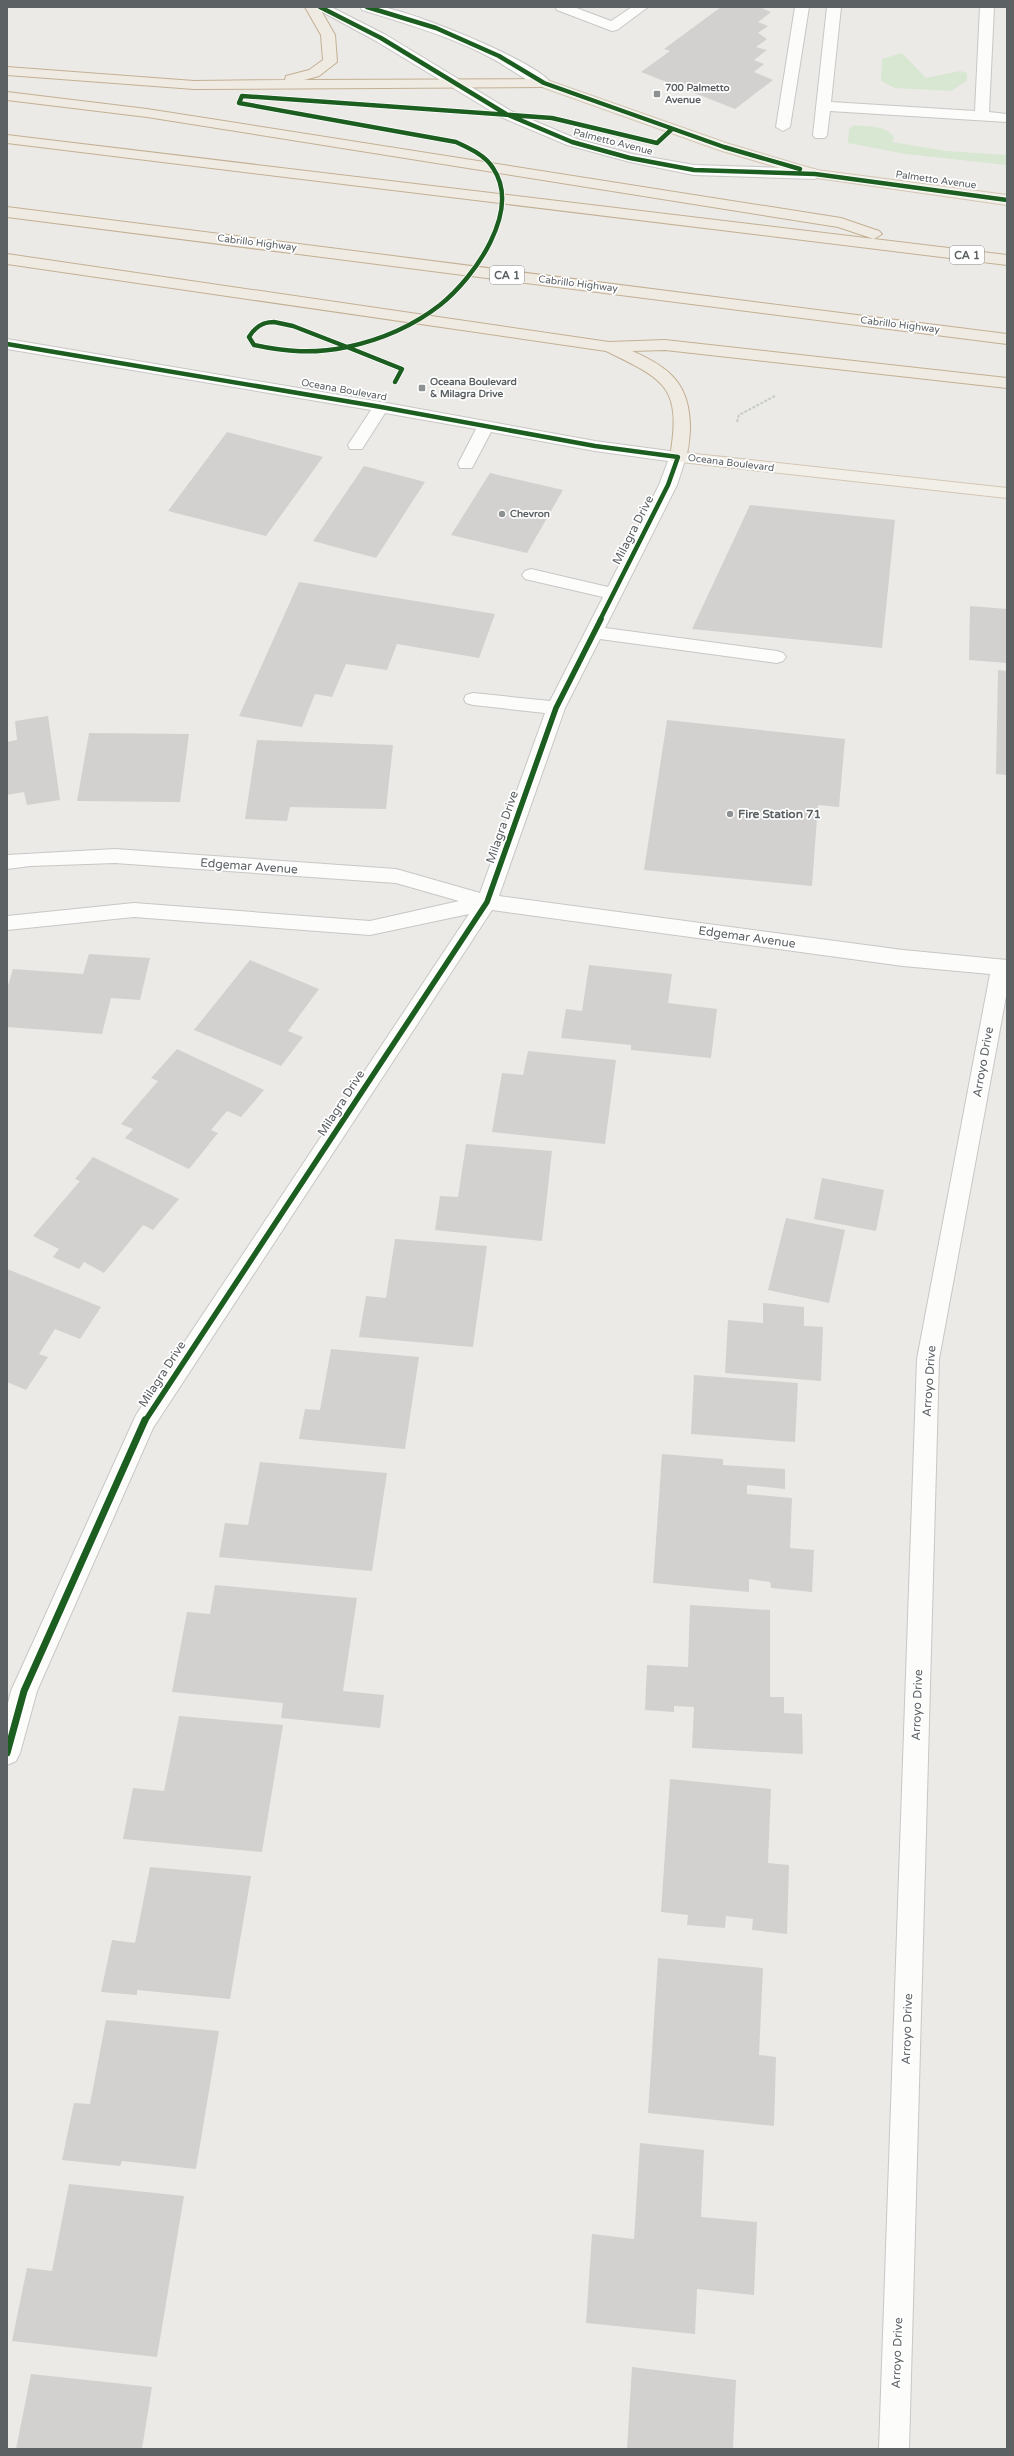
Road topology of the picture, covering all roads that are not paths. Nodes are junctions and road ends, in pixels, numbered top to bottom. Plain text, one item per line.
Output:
1 (312, 7) edge
2 (320, 7) edge
3 (367, 7) edge
4 (562, 7) edge
5 (641, 7) edge
6 (802, 7) edge
7 (834, 7) edge
8 (987, 7) edge
9 (7, 71) edge
10 (544, 82) junction
11 (458, 83) junction
12 (268, 85) junction
13 (7, 96) edge
14 (824, 106) junction
15 (982, 115) junction
16 (1007, 118) edge
17 (783, 127) dead end
18 (820, 135) dead end
19 (7, 139) edge
20 (815, 174) junction
21 (1007, 200) edge
22 (7, 212) edge
23 (927, 250) junction
24 (7, 259) edge
25 (1007, 260) edge
26 (1007, 339) edge
27 (7, 344) edge
28 (609, 347) junction
29 (1007, 383) edge
30 (381, 407) junction
31 (486, 426) junction
32 (356, 446) dead end
33 (678, 457) junction
34 (466, 464) dead end
35 (1007, 493) edge
36 (531, 576) dead end
37 (613, 594) junction
38 (594, 632) junction
39 (777, 657) dead end
40 (473, 699) dead end
41 (556, 708) junction
42 (7, 862) edge
43 (487, 902) junction
44 (7, 923) edge
45 (1004, 968) edge
46 (16, 1690) edge
47 (7, 1753) edge
48 (894, 2449) edge

1 - 12 highway
2 - 11 street, Palmetto Avenue
3 - 10 street, Palmetto Avenue
4 - 5 street
6 - 17 street
7 - 14 street
8 - 15 street
9 - 12 highway
10 - 11 highway
10 - 20 main road, Palmetto Avenue
11 - 12 highway
11 - 20 street, Palmetto Avenue
13 - 23 highway
14 - 15 street
14 - 18 street
15 - 16 street
19 - 23 highway, CA 1
20 - 21 main road, Palmetto Avenue
22 - 26 highway, Cabrillo Highway / CA 1
23 - 25 highway, CA 1
24 - 28 highway
27 - 30 street, Oceana Boulevard
28 - 29 highway
28 - 33 highway
30 - 31 street, Oceana Boulevard
30 - 32 street
31 - 33 street, Oceana Boulevard
31 - 34 street
33 - 35 main road, Oceana Boulevard
33 - 37 street, Milagra Drive
36 - 37 street
37 - 38 street, Milagra Drive
38 - 39 street
38 - 41 street, Milagra Drive
40 - 41 street
41 - 43 street, Milagra Drive
42 - 43 street, Edgemar Avenue
43 - 44 street, Edgemar Avenue
43 - 45 street, Edgemar Avenue
43 - 46 street, Milagra Drive
45 - 48 street, Arroyo Drive
46 - 47 street, Milagra Drive

